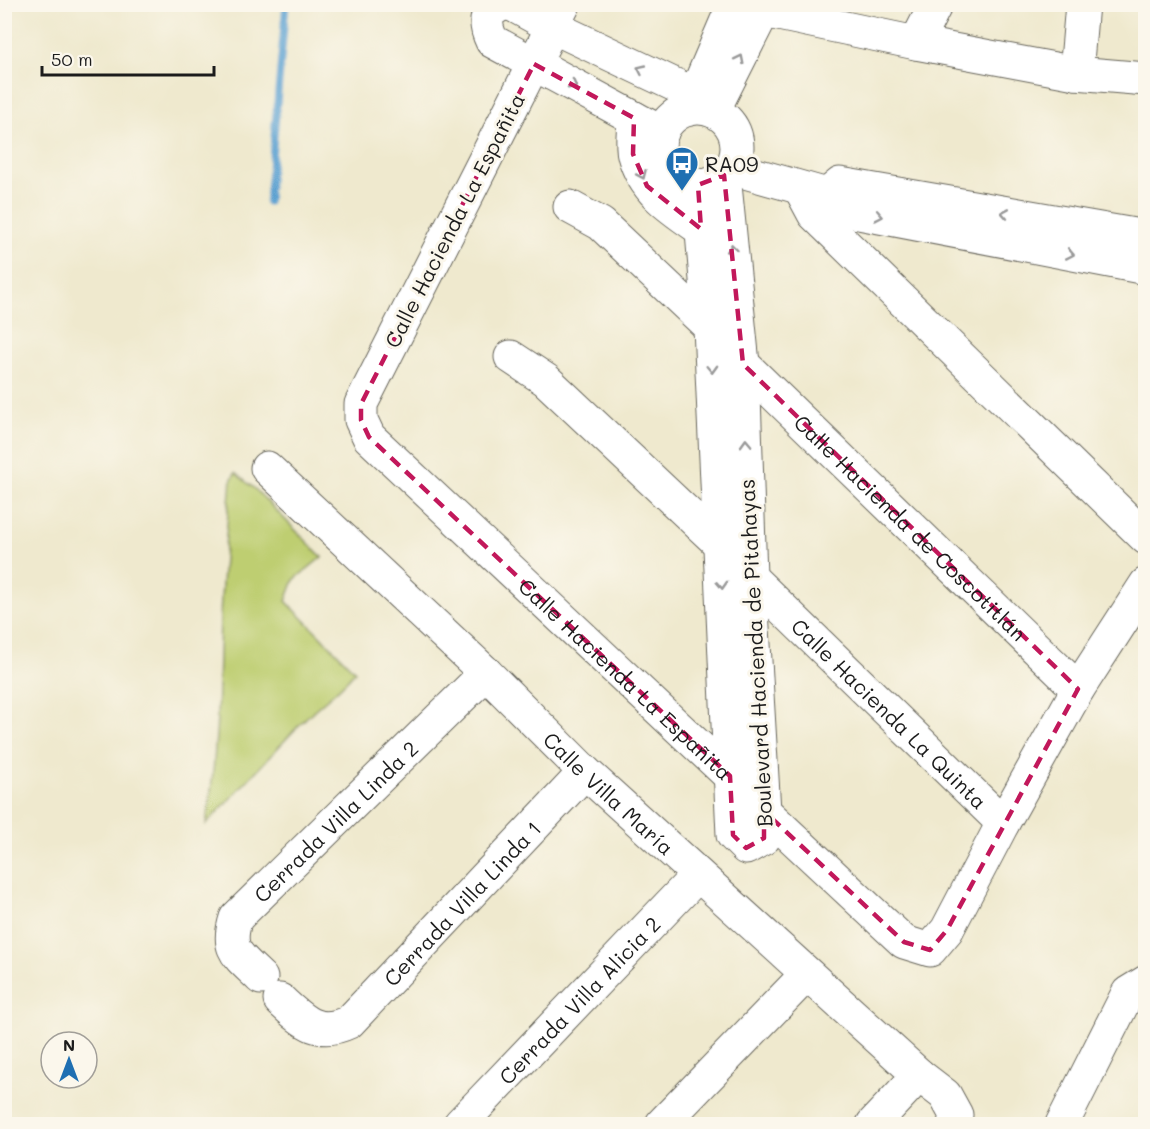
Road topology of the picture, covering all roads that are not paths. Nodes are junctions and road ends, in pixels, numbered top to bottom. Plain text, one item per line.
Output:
1 (506, 4) edge
2 (511, 4) edge
3 (936, 4) edge
4 (1082, 4) edge
5 (755, 7) edge
6 (558, 16) edge
7 (916, 43) junction
8 (534, 64) junction
9 (1076, 73) junction
10 (1146, 79) edge
11 (698, 104) junction
12 (634, 118) junction
13 (662, 133) junction
14 (718, 176) junction
15 (814, 192) junction
16 (570, 207) dead end
17 (701, 229) junction
18 (1146, 237) edge
19 (1146, 268) edge
20 (710, 327) junction
21 (511, 357) dead end
22 (744, 364) junction
23 (267, 468) dead end
24 (1146, 538) edge
25 (720, 544) junction
26 (750, 577) junction
27 (1146, 584) edge
28 (486, 674) junction
29 (1078, 689) junction
30 (585, 772) junction
31 (730, 776) junction
32 (764, 811) junction
33 (1003, 823) junction
34 (698, 876) junction
35 (807, 974) junction
36 (1146, 982) edge
37 (334, 1029) joint
38 (919, 1074) junction
39 (955, 1120) edge
40 (460, 1125) edge
41 (662, 1125) edge
42 (873, 1125) edge
43 (1062, 1125) edge

1 - 8 street
2 - 6 street
3 - 7 street
4 - 9 street
5 - 7 street
5 - 11 street
6 - 8 street, Calle Hacienda La Españita
11 -> 6 street
7 - 9 street
8 -> 12 street
8 - 31 street, Calle Hacienda La Españita
9 - 10 street
11 - 13 street
11 - 14 street
12 - 13 street
12 -> 17 street
13 - 14 street
14 - 15 street
14 - 17 street, Boulevard Hacienda de Pitahayas
22 -> 14 street, Boulevard Hacienda de Pitahayas
18 -> 15 street
15 -> 19 street
15 - 24 street
16 - 20 street
17 - 20 street, Boulevard Hacienda de Pitahayas
20 -> 25 street, Boulevard Hacienda de Pitahayas
21 - 25 street
26 -> 22 street, Boulevard Hacienda de Pitahayas
22 - 29 street, Calle Hacienda de Coscotitlán
23 - 28 street, Calle Villa María
25 -> 31 street, Boulevard Hacienda de Pitahayas
26 - 32 street, Boulevard Hacienda de Pitahayas
26 - 33 street, Calle Hacienda La Quinta
27 - 29 street, Calle Hacienda La Españita
28 - 30 street, Calle Villa María
28 - 37 street, Cerrada Villa Linda 2
29 - 33 street, Calle Hacienda La Españita
30 - 34 street, Calle Villa María
30 - 37 street, Cerrada Villa Linda 1
31 - 32 street, Calle Hacienda La Españita
32 - 33 street, Calle Hacienda La Españita
34 - 35 street, Calle Villa María
34 - 40 street, Cerrada Villa Alicia 2
35 - 38 street, Calle Villa María
35 - 41 street
36 - 43 street
38 - 39 street, Calle Villa María
38 - 42 street

